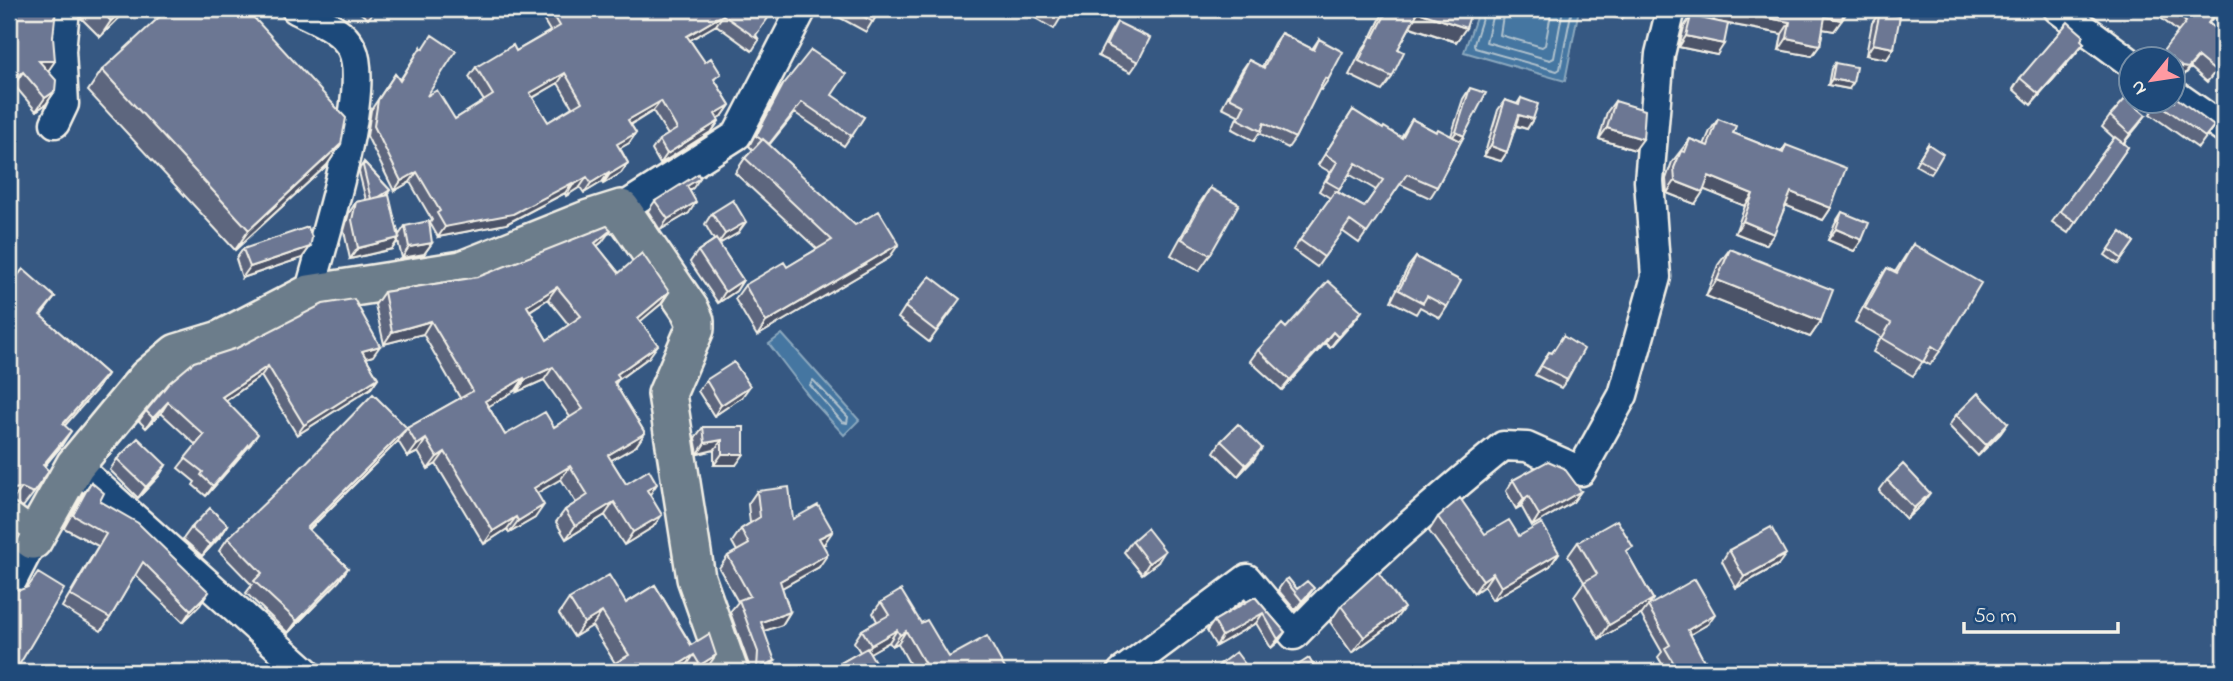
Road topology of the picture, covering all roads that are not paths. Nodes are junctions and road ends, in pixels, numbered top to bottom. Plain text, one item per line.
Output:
1 (65, 9) edge
2 (296, 9) edge
3 (802, 9) edge
4 (1671, 9) edge
5 (2058, 9) edge
6 (2118, 54) edge
7 (2188, 104) edge
8 (55, 123) dead end
9 (2224, 129) edge
10 (621, 209) junction
11 (309, 294) junction
12 (75, 465) junction
13 (21, 531) edge
14 (9, 587) edge
15 (306, 672) edge
16 (729, 672) edge
17 (1122, 672) edge

1 - 8 street
2 - 11 street
3 - 10 street
4 - 17 street
5 - 6 street
7 - 9 street
10 - 11 main road
10 - 16 main road
11 - 12 main road
12 - 13 main road
12 - 15 street
13 - 14 street

